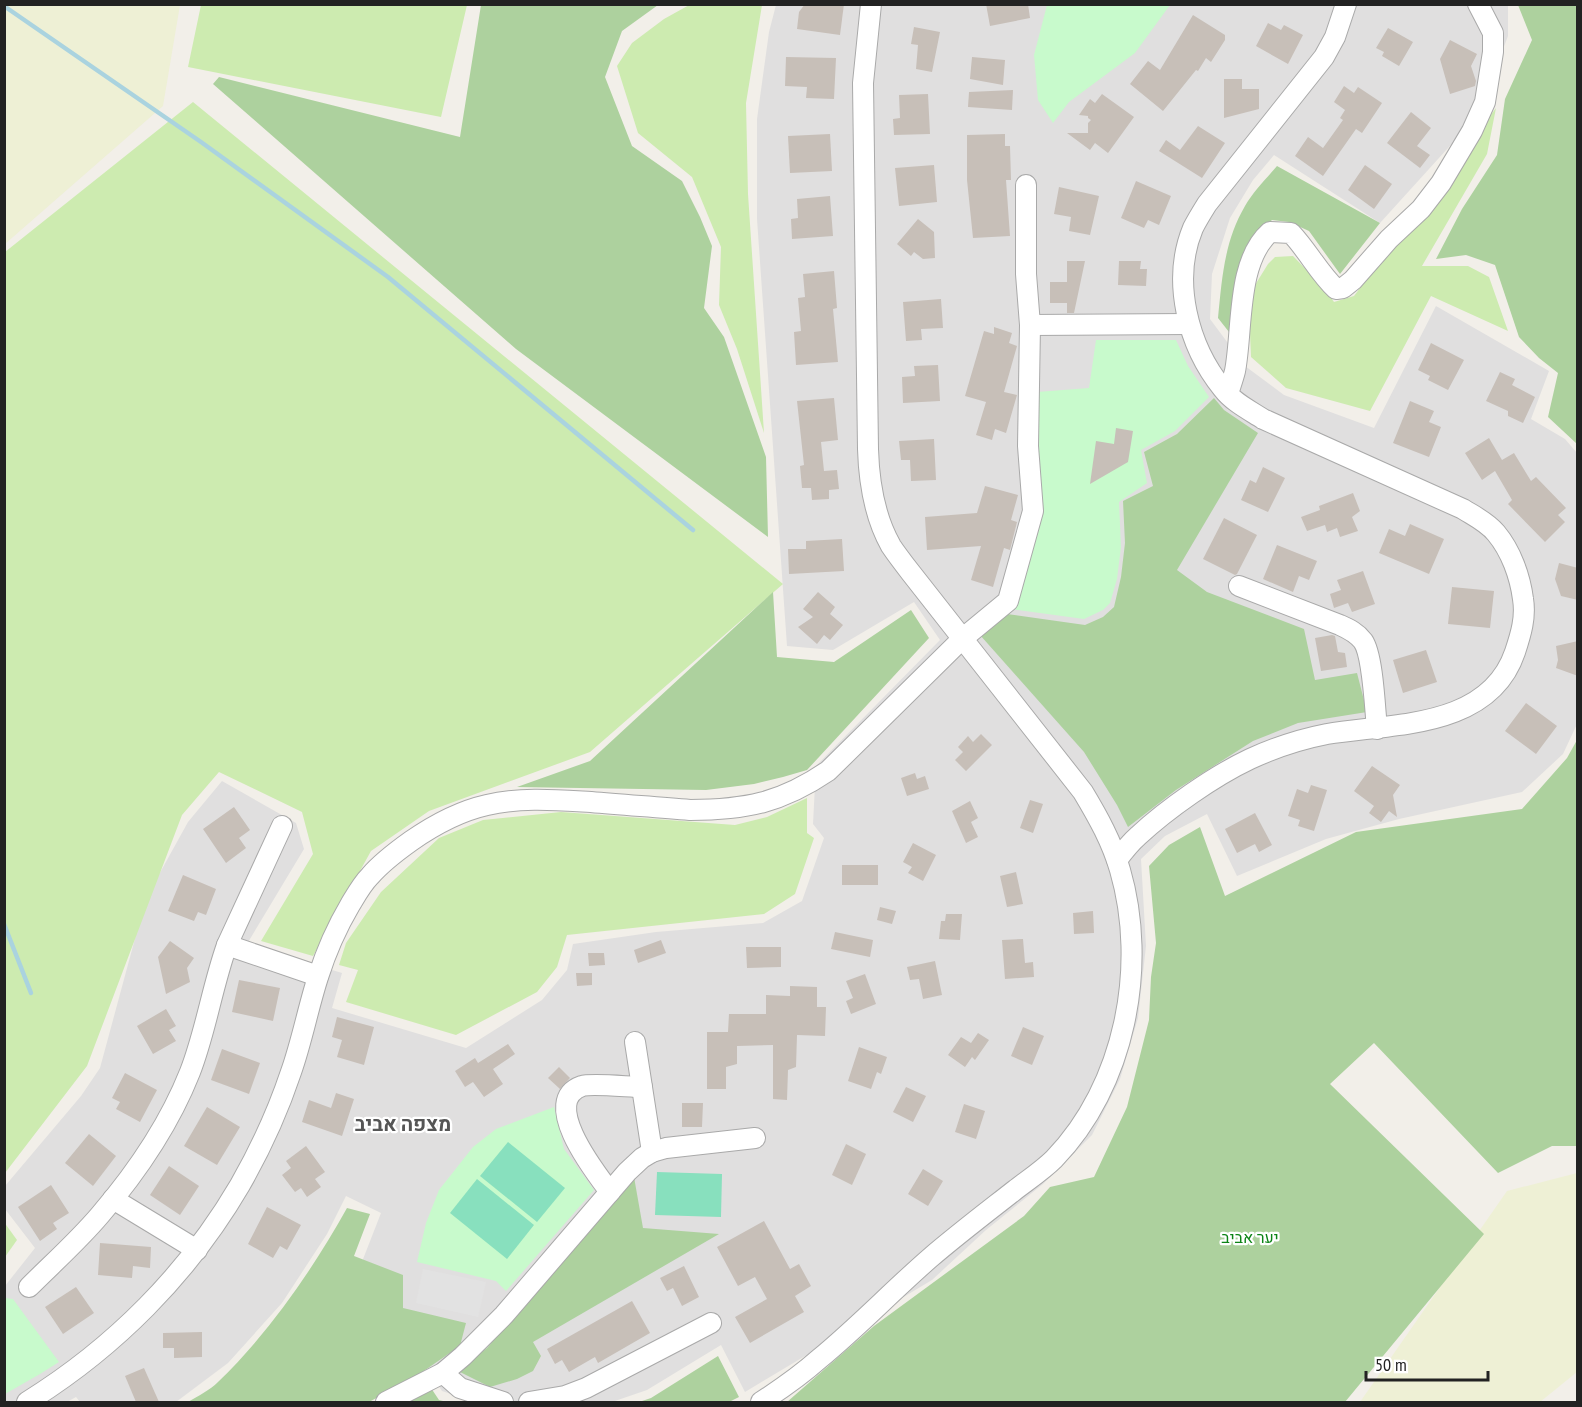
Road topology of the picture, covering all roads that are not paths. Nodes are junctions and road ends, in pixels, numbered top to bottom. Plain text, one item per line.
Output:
1 (870, 4) edge
2 (1346, 4) edge
3 (1478, 4) edge
4 (1026, 185) dead end
5 (1189, 324) junction
6 (1030, 325) junction
7 (1228, 394) junction
8 (1239, 586) dead end
9 (962, 639) junction
10 (1377, 729) junction
11 (282, 826) dead end
12 (1117, 860) junction
13 (227, 945) junction
14 (318, 976) junction
15 (635, 1042) dead end
16 (642, 1087) junction
17 (756, 1138) dead end
18 (652, 1152) junction
19 (610, 1192) junction
20 (113, 1199) junction
21 (197, 1250) junction
22 (29, 1287) dead end
23 (711, 1323) dead end
24 (443, 1373) junction
25 (27, 1402) edge
26 (386, 1402) edge
27 (503, 1402) edge
28 (529, 1402) edge
29 (761, 1402) edge

1 - 9 street
2 - 5 street
3 - 7 street
4 - 6 street
5 - 6 street
5 - 7 street
6 - 9 street
7 - 10 street
8 - 10 street
9 - 12 street
9 - 14 street
10 - 12 street
11 - 13 street
12 - 29 street
13 - 14 street
13 - 20 street
14 - 21 street
15 - 16 street
16 - 18 street
16 - 19 street
17 - 18 street
18 - 19 street
19 - 24 street
20 - 21 street
20 - 22 street
21 - 25 street
23 - 28 street
24 - 26 street
24 - 27 street

